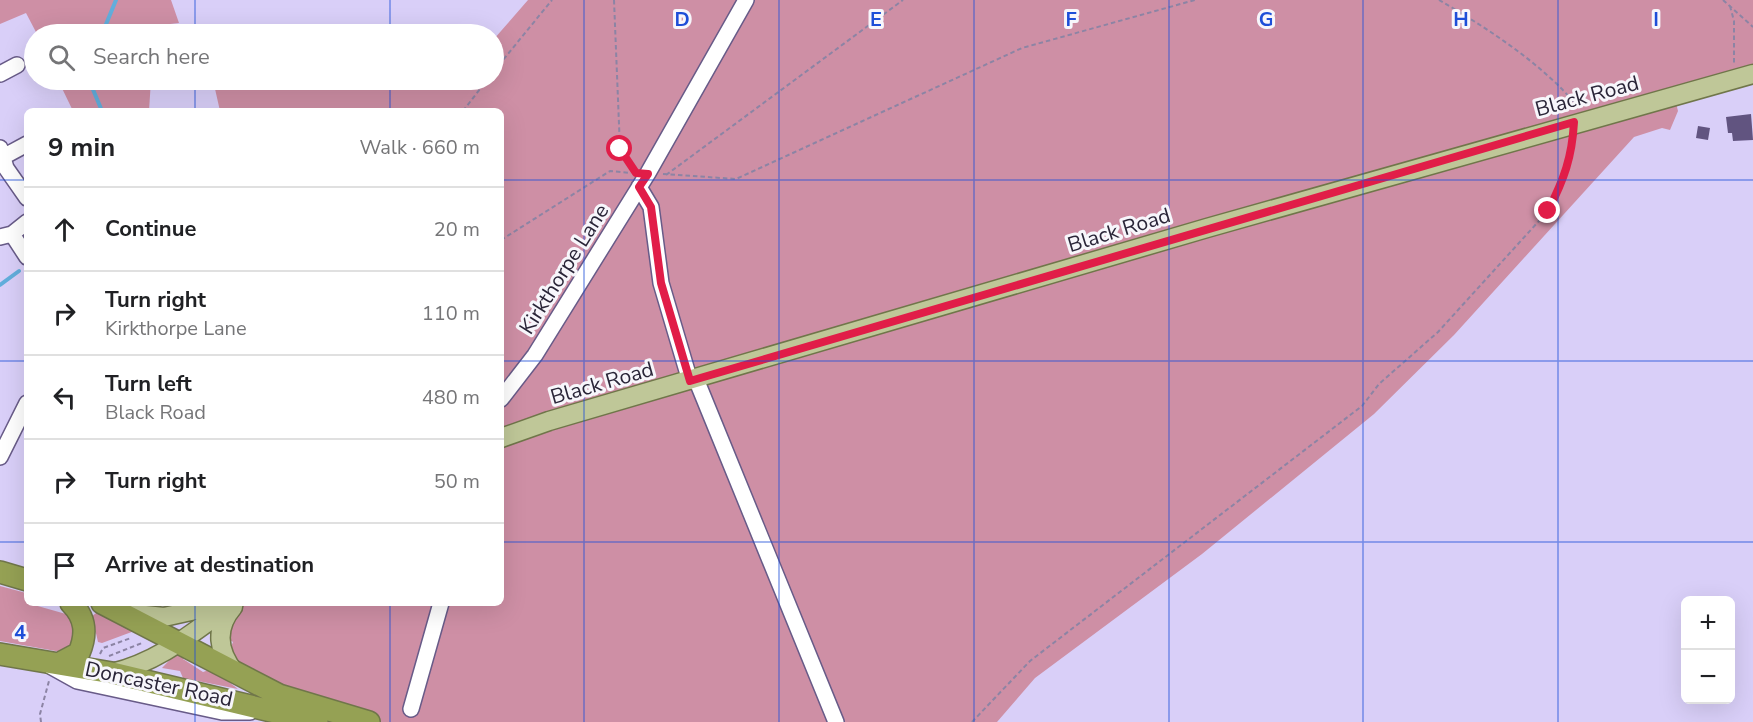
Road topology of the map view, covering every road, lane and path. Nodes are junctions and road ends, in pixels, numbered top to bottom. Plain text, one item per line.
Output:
1 (552, 0) edge
2 (614, 0) edge
3 (746, 0) edge
4 (903, 0) edge
5 (1195, 0) edge
6 (1439, 0) edge
7 (1723, 0) edge
8 (1730, 6) junction
9 (1753, 27) edge
10 (504, 59) edge
11 (17, 65) dead end
12 (0, 74) edge
13 (1753, 74) edge
14 (1733, 79) junction
15 (479, 90) edge
16 (465, 108) edge
17 (1581, 121) junction
18 (24, 145) edge
19 (1, 153) edge
20 (648, 174) junction
21 (666, 175) junction
22 (639, 187) junction
23 (24, 194) edge
24 (24, 224) edge
25 (6, 236) edge
26 (504, 238) edge
27 (24, 254) edge
28 (693, 380) junction
29 (504, 395) edge
30 (24, 409) edge
31 (504, 437) edge
32 (0, 457) edge
33 (0, 572) edge
34 (24, 579) edge
35 (73, 606) edge
36 (109, 606) edge
37 (214, 606) edge
38 (231, 606) edge
39 (233, 606) edge
40 (440, 606) edge
41 (124, 612) junction
42 (147, 625) junction
43 (180, 642) junction
44 (0, 654) edge
45 (51, 663) junction
46 (104, 671) junction
47 (235, 673) junction
48 (411, 709) dead end
49 (273, 711) junction
50 (41, 722) edge
51 (317, 722) edge
52 (369, 722) edge
53 (836, 722) edge
54 (972, 722) edge

1 - 10 path
2 - 26 path
3 - 20 street, Kirkthorpe Lane
4 - 21 path
5 - 21 path
6 - 17 path
7 - 8 path
8 - 9 path
8 - 14 path
11 - 12 street
13 - 14 main road, Black Road
14 - 17 main road, Black Road
15 - 16 path
17 - 28 main road, Black Road
17 - 54 path
18 - 19 street
19 - 23 street
20 - 21 path
20 - 22 street, Kirkthorpe Lane
22 - 28 street
22 - 29 street, Kirkthorpe Lane
24 - 25 street
25 - 27 street
28 - 31 main road, Black Road
28 - 53 street
30 - 32 street
33 - 34 highway
35 - 45 highway
36 - 41 highway, Doncaster Road
37 - 41 main road
38 - 43 main road
39 - 47 main road
40 - 48 street
41 - 42 highway, Doncaster Road
42 - 43 highway, Doncaster Road
42 - 46 path
43 - 46 main road
43 - 47 highway, Doncaster Road
44 - 45 highway, Doncaster Road
45 - 46 highway, Doncaster Road
45 - 49 street
45 - 50 path
46 - 49 highway, Doncaster Road
47 - 52 highway, Doncaster Road
49 - 51 highway, Doncaster Road

